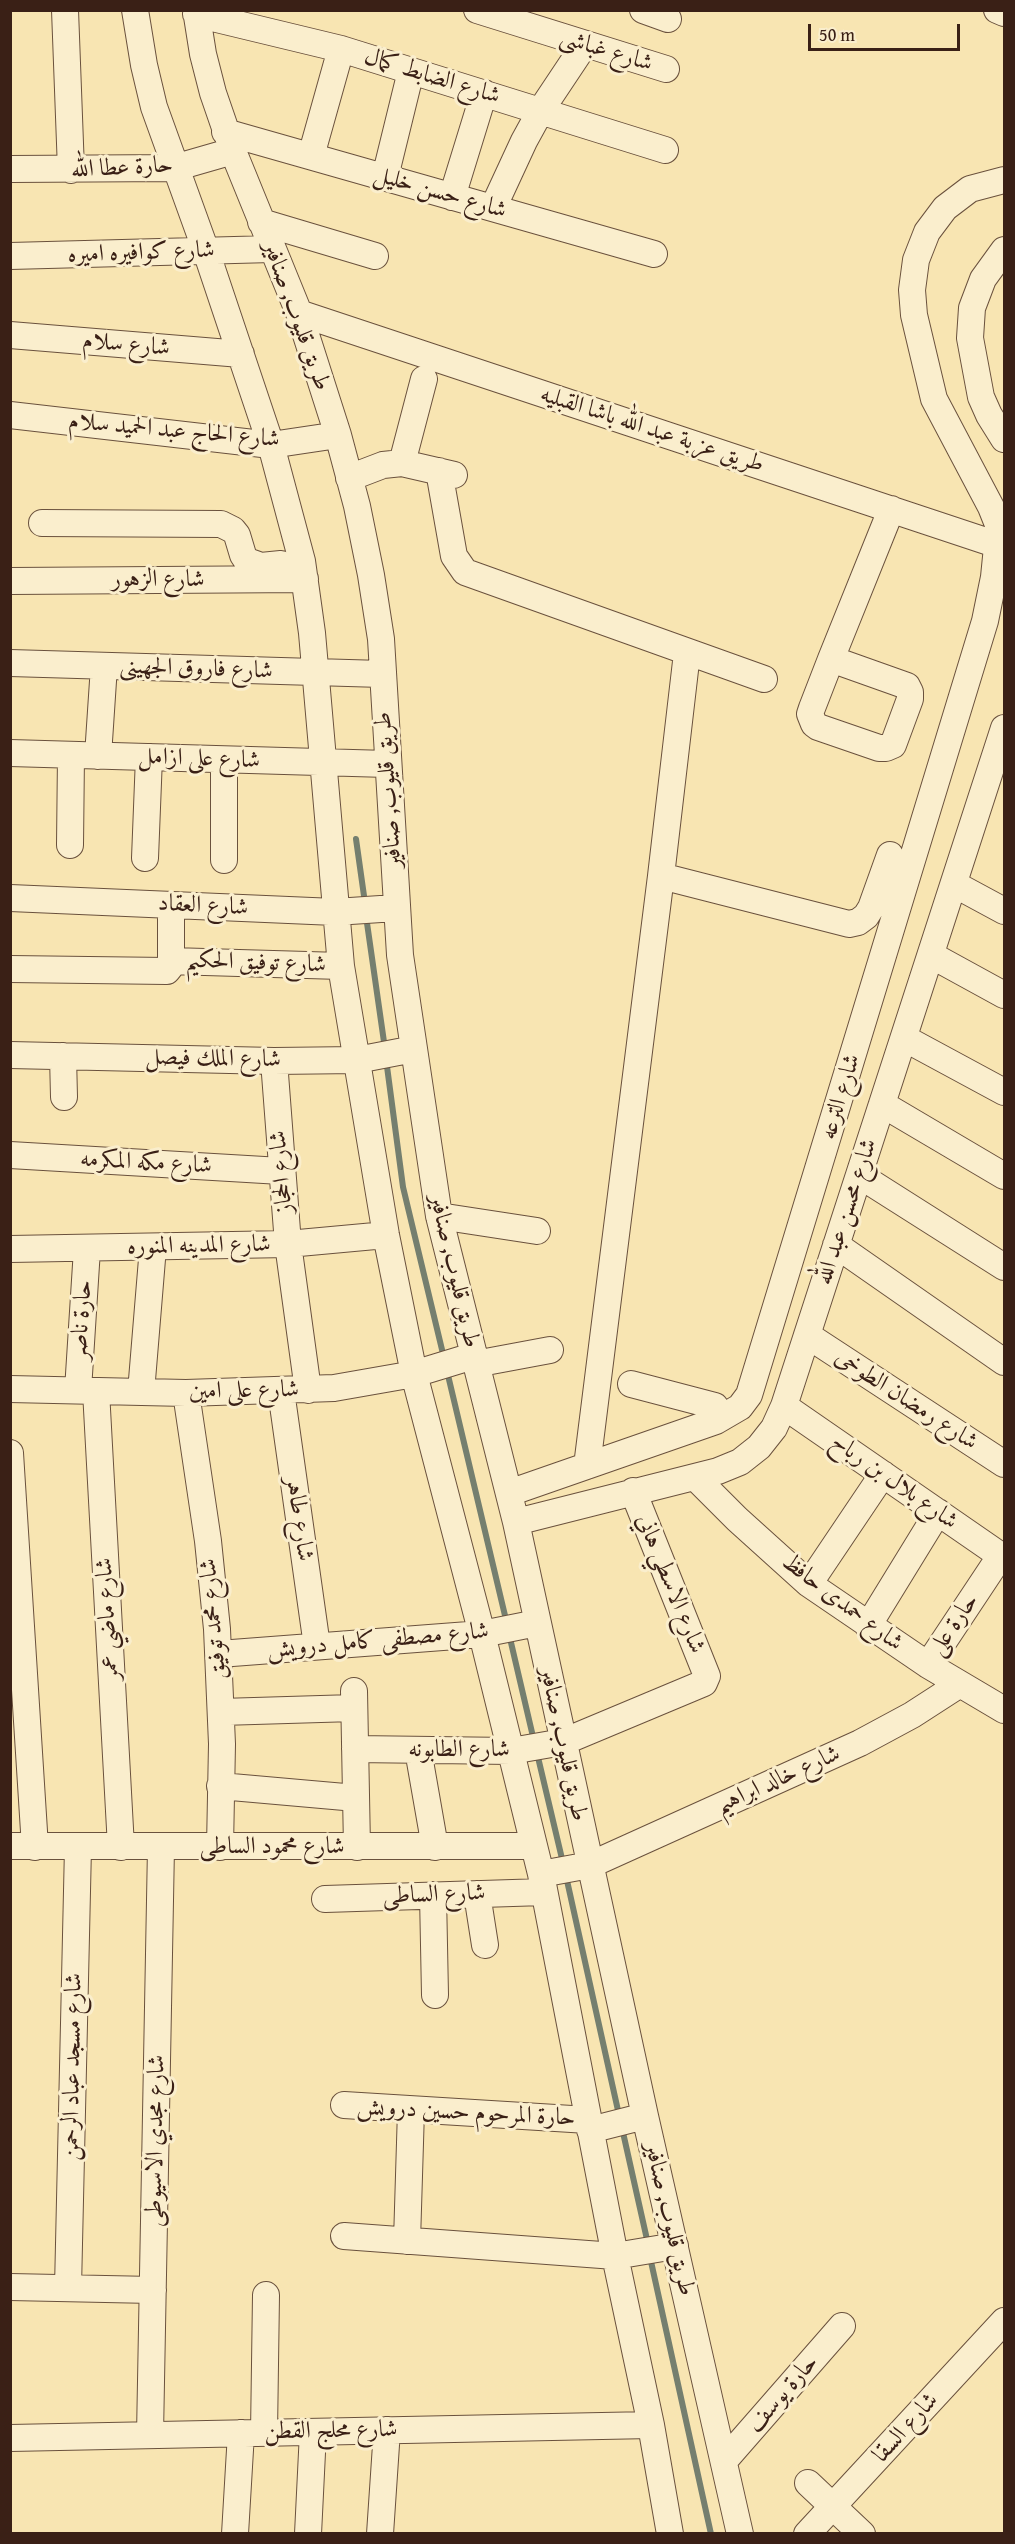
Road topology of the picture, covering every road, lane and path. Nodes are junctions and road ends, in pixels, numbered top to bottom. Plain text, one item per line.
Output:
1 (64, 10) edge
2 (135, 10) edge
3 (477, 10) edge
4 (643, 10) edge
5 (998, 10) edge
6 (196, 12) edge
7 (1005, 13) edge
8 (668, 19) dead end
9 (585, 44) junction
10 (341, 49) junction
11 (666, 69) dead end
12 (411, 71) junction
13 (484, 93) junction
14 (541, 110) junction
15 (229, 142) junction
16 (665, 150) dead end
17 (311, 156) junction
18 (174, 168) junction
19 (10, 170) edge
20 (71, 170) junction
21 (385, 177) junction
22 (1005, 180) edge
23 (452, 196) junction
24 (493, 208) junction
25 (261, 222) junction
26 (272, 249) junction
27 (1005, 250) edge
28 (206, 251) junction
29 (654, 254) dead end
30 (375, 255) dead end
31 (10, 256) edge
32 (299, 313) junction
33 (10, 335) edge
34 (240, 354) junction
35 (424, 379) dead end
36 (10, 415) edge
37 (338, 435) junction
38 (1005, 439) edge
39 (271, 445) junction
40 (402, 463) junction
41 (350, 478) junction
42 (891, 508) junction
43 (42, 523) dead end
44 (1002, 546) edge
45 (303, 570) junction
46 (10, 581) edge
47 (687, 652) junction
48 (831, 659) dead end
49 (10, 663) edge
50 (104, 666) junction
51 (315, 672) junction
52 (382, 674) junction
53 (764, 680) dead end
54 (1005, 728) edge
55 (10, 753) edge
56 (71, 755) junction
57 (98, 756) junction
58 (149, 758) junction
59 (224, 760) junction
60 (322, 763) junction
61 (387, 764) junction
62 (994, 798) edge
63 (70, 845) dead end
64 (890, 855) dead end
65 (145, 858) dead end
66 (224, 860) dead end
67 (662, 876) junction
68 (954, 884) junction
69 (10, 898) edge
70 (171, 905) junction
71 (396, 908) junction
72 (1005, 910) edge
73 (335, 912) junction
74 (931, 955) junction
75 (171, 963) junction
76 (341, 966) junction
77 (10, 969) edge
78 (1005, 995) edge
79 (904, 1038) junction
80 (414, 1049) junction
81 (10, 1055) edge
82 (63, 1056) junction
83 (274, 1060) junction
84 (357, 1060) junction
85 (1005, 1092) edge
86 (64, 1097) dead end
87 (882, 1104) junction
88 (10, 1155) edge
89 (281, 1171) junction
90 (859, 1175) junction
91 (1005, 1176) edge
92 (439, 1216) junction
93 (537, 1231) dead end
94 (386, 1235) junction
95 (288, 1244) junction
96 (837, 1245) junction
97 (153, 1248) junction
98 (10, 1249) edge
99 (87, 1249) junction
100 (1005, 1267) edge
101 (807, 1335) junction
102 (550, 1350) dead end
103 (474, 1360) junction
104 (1005, 1362) edge
105 (414, 1374) junction
106 (631, 1384) dead end
107 (10, 1389) edge
108 (87, 1390) junction
109 (308, 1390) junction
110 (281, 1391) junction
111 (141, 1392) junction
112 (186, 1392) junction
113 (663, 1392) junction
114 (714, 1406) dead end
115 (784, 1406) junction
116 (678, 1433) junction
117 (10, 1453) edge
118 (1005, 1464) edge
119 (587, 1466) junction
120 (883, 1474) junction
121 (695, 1477) junction
122 (633, 1491) junction
123 (509, 1493) junction
124 (938, 1512) junction
125 (516, 1522) junction
126 (1003, 1556) edge
127 (809, 1584) junction
128 (537, 1623) junction
129 (868, 1626) junction
130 (482, 1634) junction
131 (317, 1646) junction
132 (219, 1654) junction
133 (928, 1665) junction
134 (706, 1676) joint
135 (960, 1684) junction
136 (1005, 1710) edge
137 (221, 1712) junction
138 (563, 1742) junction
139 (355, 1749) junction
140 (418, 1750) junction
141 (511, 1751) junction
142 (220, 1786) junction
143 (356, 1798) junction
144 (22, 1846) edge
145 (78, 1846) junction
146 (534, 1846) junction
147 (121, 1847) junction
148 (161, 1847) junction
149 (220, 1847) junction
150 (435, 1847) junction
151 (357, 1848) junction
152 (590, 1865) junction
153 (542, 1883) junction
154 (477, 1894) junction
155 (433, 1895) junction
156 (325, 1899) dead end
157 (485, 1945) dead end
158 (435, 1995) dead end
159 (344, 2105) dead end
160 (411, 2110) junction
161 (645, 2116) junction
162 (589, 2125) junction
163 (344, 2236) dead end
164 (407, 2241) junction
165 (675, 2246) junction
166 (615, 2256) junction
167 (10, 2287) edge
168 (68, 2288) junction
169 (153, 2290) junction
170 (266, 2295) dead end
171 (1005, 2320) edge
172 (842, 2326) dead end
173 (651, 2426) junction
174 (387, 2430) junction
175 (313, 2432) junction
176 (252, 2433) junction
177 (150, 2435) junction
178 (10, 2438) edge
179 (724, 2461) junction
180 (808, 2483) dead end
181 (833, 2508) junction
182 (235, 2534) edge
183 (308, 2534) edge
184 (380, 2534) edge
185 (670, 2534) edge
186 (741, 2534) edge
187 (807, 2534) edge
188 (862, 2534) edge

1 - 20 street
2 - 18 street, طريق قليوب, صنافير
3 - 9 street, شارع غباشى
4 - 8 street
5 - 7 street
6 - 10 street, شارع الضابط كمال
6 - 15 street, طريق قليوب, صنافير
9 - 11 street, شارع غباشى
9 - 14 street
10 - 12 street, شارع الضابط كمال
10 - 17 street
12 - 13 street, شارع الضابط كمال
12 - 21 street
13 - 14 street, شارع الضابط كمال
13 - 23 street
14 - 16 street, شارع الضابط كمال
14 - 24 street
15 - 17 street, شارع حسن خليل
15 - 18 street, حارة عطا الله
15 - 25 street, طريق قليوب, صنافير
17 - 21 street, شارع حسن خليل
18 - 20 street, حارة عطا الله
18 - 28 street, طريق قليوب, صنافير
19 - 20 street, حارة عطا الله
21 - 23 street, شارع حسن خليل
22 - 44 street, شارع الترعه
23 - 24 street, شارع حسن خليل
24 - 29 street, شارع حسن خليل
25 - 26 street, طريق قليوب, صنافير
25 - 30 street
26 - 28 street, شارع كوافيره اميره
26 - 32 street, طريق قليوب, صنافير
27 - 38 street
28 - 31 street, شارع كوافيره اميره
28 - 34 street, طريق قليوب, صنافير
32 - 37 street, طريق قليوب, صنافير
32 - 42 street, طريق عزبة عبد الله باشا القبليه
33 - 34 street, شارع سلام
34 - 39 street, طريق قليوب, صنافير
35 - 40 street
36 - 39 street, شارع الحاج عبد الحميد سلام
37 - 39 street, شارع الحاج عبد الحميد سلام
37 - 41 street, طريق قليوب, صنافير
39 - 45 street, طريق قليوب, صنافير
40 - 41 street
40 - 47 street
41 - 52 street, طريق قليوب, صنافير
42 - 44 street, طريق عزبة عبد الله باشا القبليه
42 - 48 street
43 - 45 street
44 - 116 street, شارع الترعه
45 - 46 street, شارع الزهور
45 - 51 street, طريق قليوب, صنافير
47 - 53 street
47 - 67 street
49 - 50 street, شارع فاروق الجهينى
50 - 51 street, شارع فاروق الجهينى
50 - 57 street
51 - 52 street, شارع فاروق الجهينى
51 - 60 street, طريق قليوب, صنافير
52 - 61 street, طريق قليوب, صنافير
54 - 62 street, شارع محسن عبد الله
55 - 56 street, شارع على ازامل
56 - 57 street, شارع على ازامل
56 - 63 street
57 - 58 street, شارع على ازامل
58 - 59 street, شارع على ازامل
58 - 65 street
59 - 60 street, شارع على ازامل
59 - 66 street
60 - 61 street, شارع على ازامل
60 - 73 street, طريق قليوب, صنافير
61 - 71 street, طريق قليوب, صنافير
62 - 68 street, شارع محسن عبد الله
64 - 67 street
67 - 119 street
68 - 72 street
68 - 74 street, شارع محسن عبد الله
69 - 70 street, شارع العقاد
70 - 73 street, شارع العقاد
70 - 75 street
71 - 73 street, شارع العقاد
71 - 80 street, طريق قليوب, صنافير
73 - 76 street, طريق قليوب, صنافير
74 - 78 street
74 - 79 street, شارع محسن عبد الله
75 - 76 street, شارع توفيق الحكيم
75 - 77 street, شارع توفيق الحكيم
76 - 84 street, طريق قليوب, صنافير
79 - 85 street
79 - 87 street, شارع محسن عبد الله
80 - 84 street, شارع الملك فيصل
80 - 92 street, طريق قليوب, صنافير
81 - 82 street, شارع الملك فيصل
82 - 83 street, شارع الملك فيصل
82 - 86 street
83 - 84 street, شارع الملك فيصل
83 - 89 street, شارع الحجاز
84 - 94 street, طريق قليوب, صنافير
87 - 90 street, شارع محسن عبد الله
87 - 91 street
88 - 89 street, شارع مكه المكرمه
89 - 95 street, شارع الحجاز
90 - 96 street, شارع محسن عبد الله
90 - 100 street
92 - 93 street
92 - 103 street, طريق قليوب, صنافير
94 - 95 street, شارع المدينه المنوره
94 - 105 street, طريق قليوب, صنافير
95 - 97 street, شارع المدينه المنوره
95 - 109 street, شارع الحجاز
96 - 101 street, شارع محسن عبد الله
96 - 104 street
97 - 99 street, شارع المدينه المنوره
97 - 111 street
98 - 99 street, شارع المدينه المنوره
99 - 108 street, حارة ناصر
101 - 115 street, شارع محسن عبد الله
101 - 118 street, شارع رمضان الطوخى
102 - 103 street, شارع على امين
103 - 105 street, شارع على امين
103 - 123 street, طريق قليوب, صنافير
105 - 109 street, شارع على امين
105 - 130 street, طريق قليوب, صنافير
106 - 113 street
107 - 108 street, شارع على امين
108 - 111 street, شارع على امين
108 - 147 street, شارع ماضي عمر
109 - 110 street, شارع على امين
110 - 112 street, شارع على امين
110 - 131 street, شارع طاهر
111 - 112 street, شارع على امين
112 - 132 street, شارع محمد توفيق
113 - 114 street
113 - 116 street
115 - 120 street, شارع بلال بن رباح
115 - 121 street, شارع محسن عبد الله
116 - 119 street, شارع الترعه
117 - 144 street
119 - 123 street, شارع الترعه
120 - 124 street, شارع بلال بن رباح
120 - 127 street
121 - 122 street, شارع محسن عبد الله
121 - 127 street, شارع حمدى حافظ
122 - 125 street, شارع محسن عبد الله
122 - 134 street, شارع الاسطي هاني
123 - 125 street, طريق قليوب, صنافير
124 - 126 street, شارع بلال بن رباح
124 - 129 street
125 - 128 street, طريق قليوب, صنافير
126 - 133 street, حارة على
127 - 129 street, شارع حمدى حافظ
128 - 130 street, شارع مصطفى كامل درويش
128 - 138 street, طريق قليوب, صنافير
129 - 133 street, شارع حمدى حافظ
130 - 131 street, شارع مصطفى كامل درويش
130 - 141 street, طريق قليوب, صنافير
131 - 132 street, شارع مصطفى كامل درويش
132 - 137 street, شارع محمد توفيق
133 - 135 street, شارع حمدى حافظ
134 - 138 street, شارع الطابونه
135 - 136 street, شارع حمدى حافظ
135 - 152 street, شارع خالد ابراهيم
137 - 139 street
137 - 142 street, شارع محمد توفيق
138 - 141 street, شارع الطابونه
138 - 152 street, طريق قليوب, صنافير
139 - 140 street, شارع الطابونه
139 - 143 street
140 - 141 street, شارع الطابونه
140 - 150 street
141 - 146 street, طريق قليوب, صنافير
142 - 143 street
142 - 149 street, شارع محمد توفيق
143 - 151 street
144 - 145 street, شارع محمود الساطى
145 - 147 street, شارع محمود الساطى
145 - 168 street, شارع مسجد عباد الرحمن
146 - 150 street, شارع محمود الساطى
146 - 153 street, طريق قليوب, صنافير
147 - 148 street, شارع محمود الساطى
148 - 149 street, شارع محمود الساطى
148 - 169 street, شارع مجدي الاسيوطى
149 - 151 street, شارع محمود الساطى
150 - 151 street, شارع محمود الساطى
152 - 153 street, شارع خالد ابراهيم
152 - 161 street, طريق قليوب, صنافير
153 - 154 street, شارع الساطى
153 - 162 street, طريق قليوب, صنافير
154 - 155 street, شارع الساطى
154 - 157 street
155 - 156 street, شارع الساطى
155 - 158 street
159 - 160 street, حارة المرحوم حسين درويش
160 - 162 street, حارة المرحوم حسين درويش
160 - 164 street
161 - 162 street, حارة المرحوم حسين درويش
161 - 165 street, طريق قليوب, صنافير
162 - 166 street, طريق قليوب, صنافير
163 - 164 street
164 - 166 street
165 - 166 street
165 - 179 street, طريق قليوب, صنافير
166 - 173 street, طريق قليوب, صنافير
167 - 168 street
168 - 169 street
169 - 177 street, شارع مجدي الاسيوطى
170 - 176 street
171 - 181 street, شارع السقا
172 - 179 street, حارة يوسف
173 - 174 street, شارع محلج القطن
173 - 185 street, طريق قليوب, صنافير
174 - 175 street, شارع محلج القطن
174 - 184 street
175 - 176 street, شارع محلج القطن
175 - 183 street
176 - 177 street, شارع محلج القطن
176 - 182 street
177 - 178 street, شارع محلج القطن
179 - 186 street, طريق قليوب, صنافير
180 - 181 street
181 - 187 street, شارع السقا
181 - 188 street

